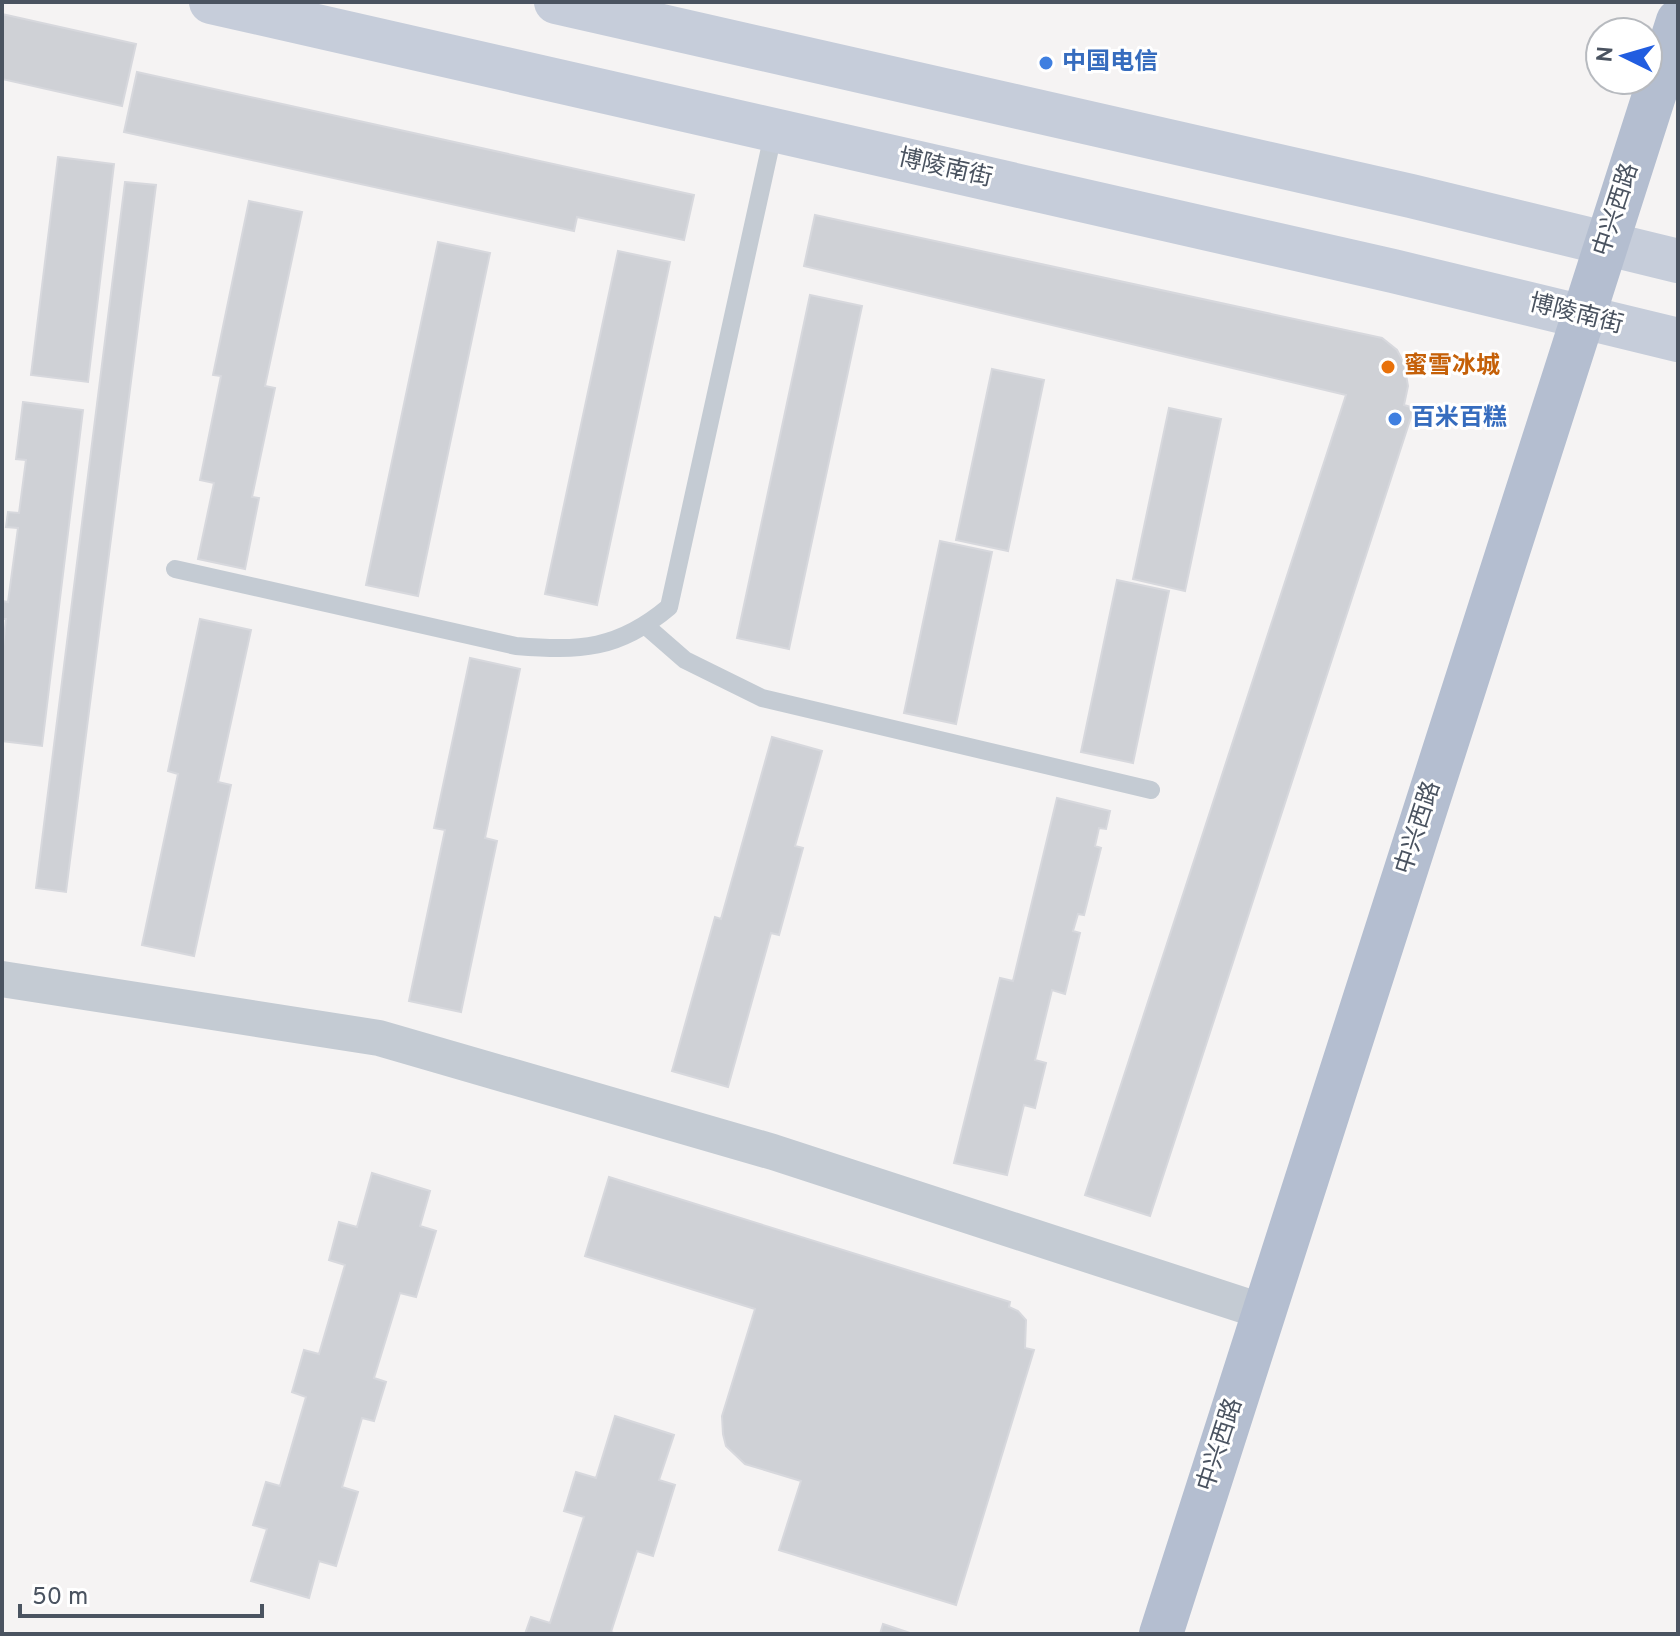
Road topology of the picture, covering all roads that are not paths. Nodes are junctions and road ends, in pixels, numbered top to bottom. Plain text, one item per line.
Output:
1 (211, 2) edge
2 (556, 2) edge
3 (1678, 21) edge
4 (774, 130) junction
5 (1606, 244) junction
6 (1678, 261) edge
7 (1582, 317) junction
8 (1678, 340) edge
9 (175, 569) dead end
10 (646, 626) junction
11 (1151, 790) dead end
12 (2, 979) edge
13 (1264, 1312) junction
14 (1161, 1634) edge

1 - 4 main road, 博陵南街
2 - 5 main road
3 - 5 main road, 中兴西路
4 - 7 main road, 博陵南街
4 - 10 lane
5 - 6 main road
5 - 7 main road, 中兴西路
7 - 8 main road, 博陵南街
7 - 13 main road, 中兴西路
9 - 10 lane
10 - 11 lane
12 - 13 street
13 - 14 main road, 中兴西路

